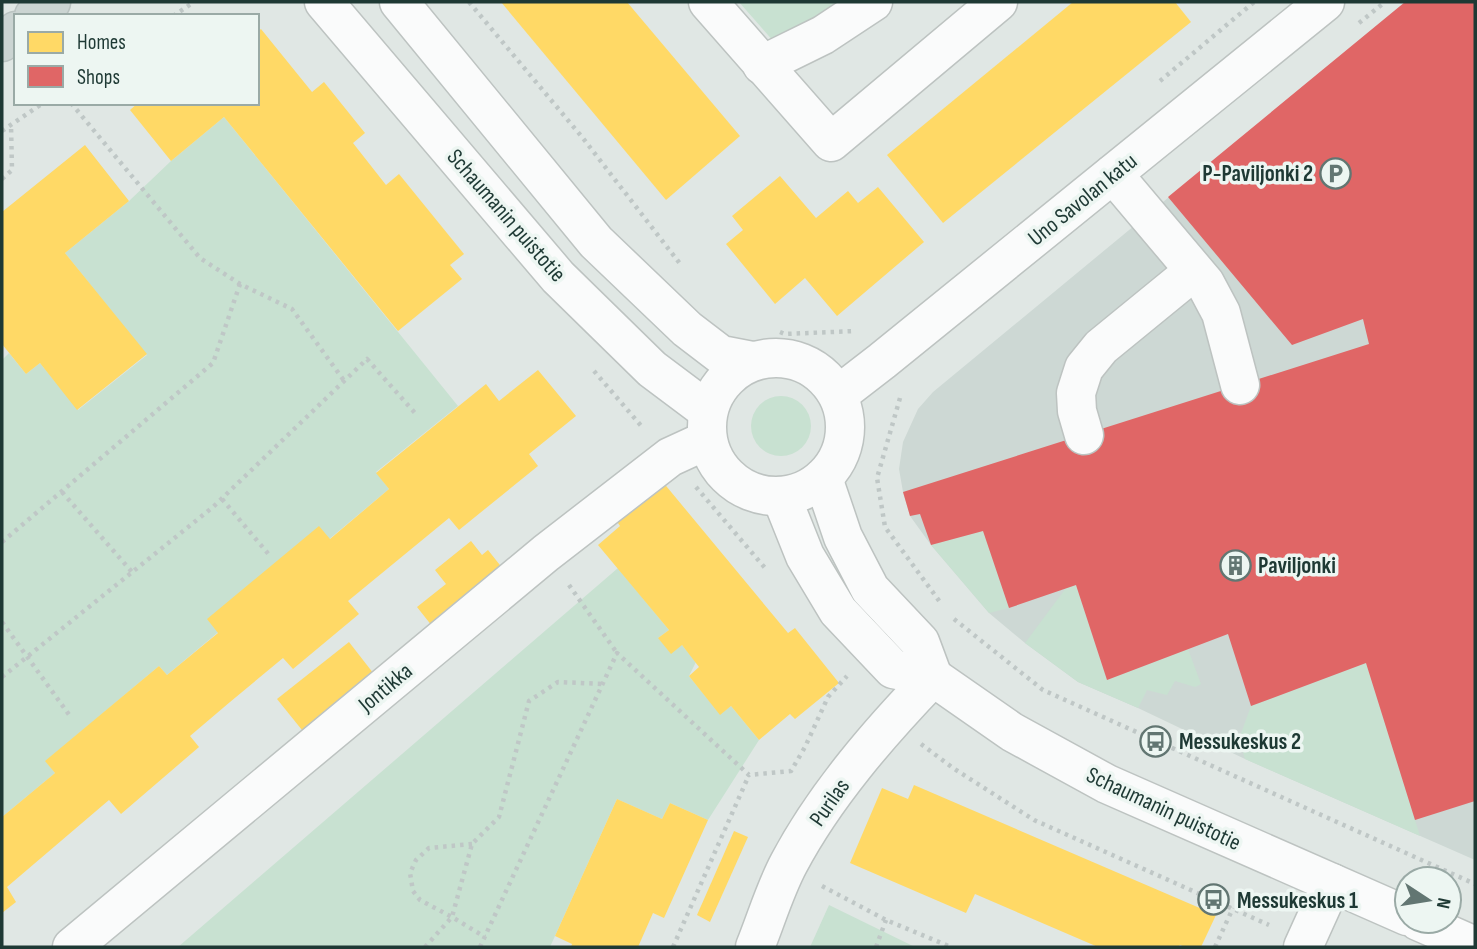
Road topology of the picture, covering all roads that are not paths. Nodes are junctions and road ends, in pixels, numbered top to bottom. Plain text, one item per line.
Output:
1 (51, 2) edge
2 (324, 2) edge
3 (399, 2) edge
4 (708, 2) edge
5 (873, 2) edge
6 (998, 2) edge
7 (1312, 6) edge
8 (36, 14) edge
9 (762, 65) junction
10 (1113, 174) junction
11 (1194, 271) junction
12 (751, 361) junction
13 (1240, 385) dead end
14 (838, 395) junction
15 (708, 425) junction
16 (1084, 435) dead end
17 (823, 478) junction
18 (781, 496) junction
19 (933, 677) junction
20 (1332, 883) junction
21 (1393, 910) edge
22 (1450, 935) edge
23 (1475, 946) edge
24 (72, 947) edge
25 (755, 947) edge
26 (1303, 947) edge

1 - 8 main road
2 - 15 street, Schaumanin puistotie
3 - 12 street
4 - 9 street
5 - 9 street
6 - 9 street
7 - 10 street, Uno Savolan katu
10 - 11 street
10 - 14 street, Uno Savolan katu
11 - 13 street
11 - 16 street
12 - 14 street
12 - 15 street
14 - 17 street
15 - 18 street
15 - 24 street, Jontikka
17 - 18 street
17 - 19 street
18 - 19 street, Schaumanin puistotie
19 - 20 street, Schaumanin puistotie
19 - 25 street, Purilas
20 - 21 street, Schaumanin puistotie
20 - 26 street
22 - 23 street

